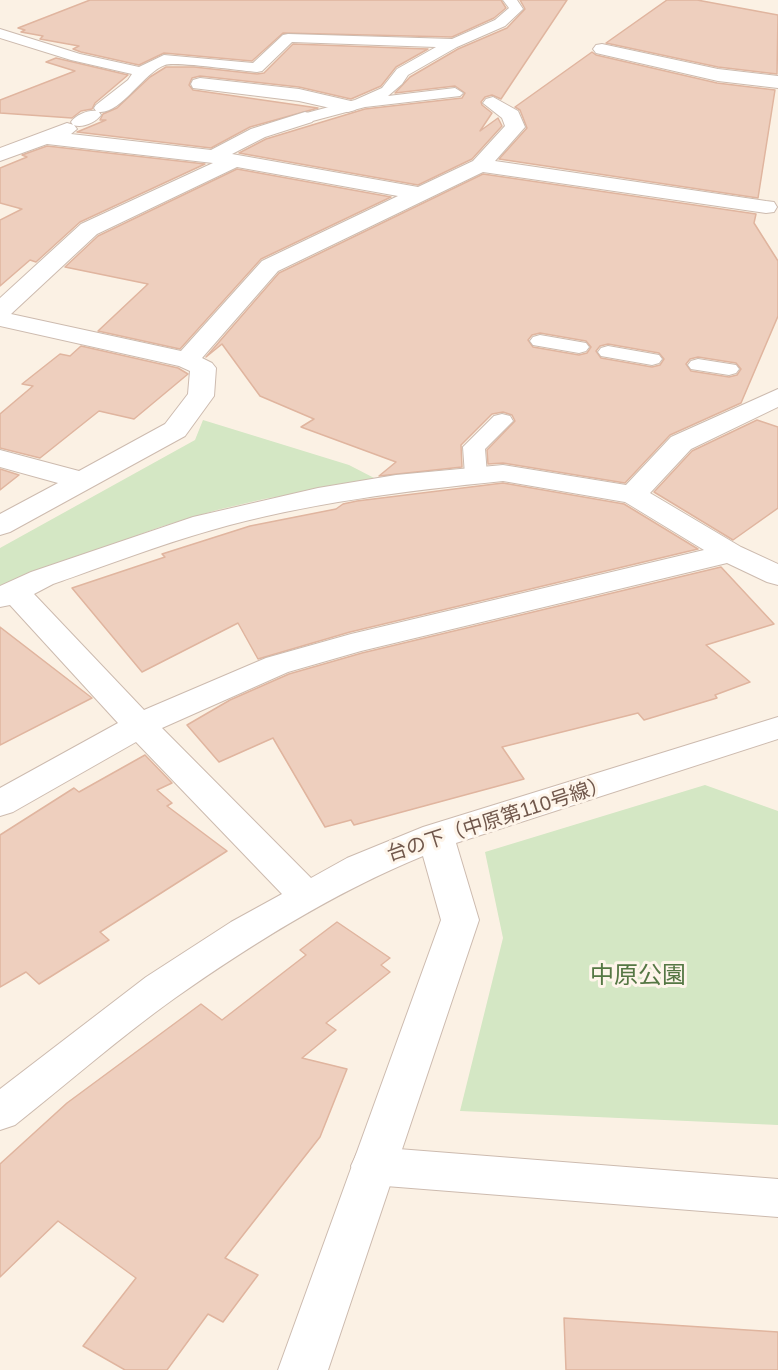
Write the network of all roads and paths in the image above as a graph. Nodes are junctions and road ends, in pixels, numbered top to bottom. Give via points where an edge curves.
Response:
1 (510, 0) edge
2 (0, 33) edge
3 (455, 43) junction
4 (602, 49) dead end
5 (141, 72) junction
6 (778, 82) edge
7 (200, 84) dead end
8 (455, 93) dead end
9 (493, 103) dead end
10 (355, 105) junction
11 (305, 118) joint
12 (78, 122) junction
13 (0, 155) edge
14 (225, 158) junction
15 (480, 165) junction
16 (778, 188) edge
17 (422, 194) junction
18 (772, 215) edge
19 (0, 311) edge
20 (0, 319) edge
21 (540, 341) dead end
22 (579, 347) dead end
23 (608, 352) dead end
24 (652, 359) dead end
25 (187, 360) junction
26 (698, 365) dead end
27 (729, 369) dead end
28 (778, 397) edge
29 (502, 421) dead end
30 (0, 458) edge
31 (476, 475) junction
32 (83, 482) junction
33 (633, 495) junction
34 (0, 526) edge
35 (730, 553) junction
36 (778, 576) edge
37 (7, 595) edge
38 (140, 725) junction
39 (778, 728) edge
40 (0, 804) edge
41 (436, 836) junction
42 (306, 896) junction
43 (0, 1113) edge
44 (373, 1166) junction
45 (778, 1198) edge
46 (303, 1370) edge

1 - 3 lane via 516,9 500,24
2 - 5 lane
3 - 5 lane via 288,38 257,68 175,58 164,59
3 - 10 lane via 402,72 387,91
4 - 6 street via 718,75
5 - 12 lane via 134,83
7 - 10 street
8 - 10 lane
9 - 15 street via 511,115 515,127
10 - 11 lane
11 - 14 street via 267,129 224,149
12 - 13 street
12 - 14 street
14 - 17 street
14 - 19 street via 222,169 88,229
15 - 17 street
15 - 18 street
16 - 18 street
17 - 25 street via 270,266
20 - 25 street
21 - 22 lane
23 - 24 lane
25 - 32 street via 203,368 201,396 175,430
26 - 27 lane
28 - 33 street via 681,443
29 - 31 lane via 474,447
30 - 32 street
31 - 33 street via 503,473
31 - 37 street via 384,484 203,523 42,578
32 - 34 street
33 - 35 street
35 - 36 street
35 - 38 street via 277,665
37 - 38 street
38 - 40 street
38 - 42 street
39 - 41 street, 台の下（中原第110号線）
41 - 42 street, 台の下（中原第110号線） via 360,867
41 - 44 street via 460,920
42 - 43 street, 台の下（中原第110号線） via 160,988
44 - 45 street
44 - 46 street

